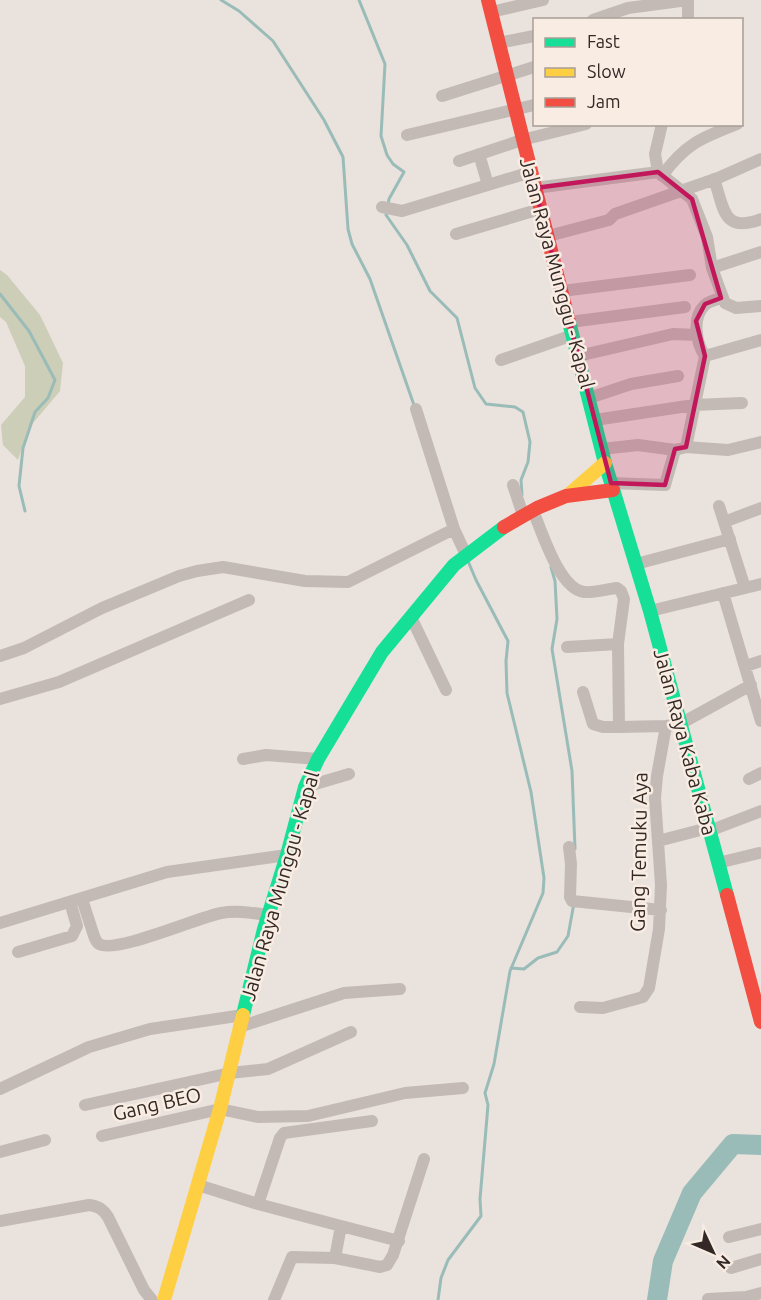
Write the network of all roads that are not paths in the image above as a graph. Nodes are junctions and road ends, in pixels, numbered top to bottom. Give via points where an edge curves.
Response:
1 (543, 0) edge
2 (688, 0) edge
3 (489, 6) edge
4 (599, 18) edge
5 (688, 18) edge
6 (533, 36) edge
7 (498, 43) junction
8 (533, 66) edge
9 (506, 75) junction
10 (442, 96) dead end
11 (533, 105) edge
12 (514, 110) junction
13 (578, 126) edge
14 (662, 126) edge
15 (734, 126) edge
16 (407, 135) dead end
17 (522, 140) junction
18 (479, 154) junction
19 (761, 159) edge
20 (459, 161) dead end
21 (531, 172) junction
22 (660, 174) junction
23 (714, 179) junction
24 (488, 185) junction
25 (535, 188) junction
26 (680, 192) junction
27 (382, 207) dead end
28 (540, 209) junction
29 (761, 219) edge
30 (456, 234) dead end
31 (548, 236) junction
32 (761, 252) edge
33 (712, 267) junction
34 (690, 275) dead end
35 (562, 291) junction
36 (721, 297) junction
37 (761, 306) edge
38 (685, 307) dead end
39 (571, 329) junction
40 (694, 335) junction
41 (761, 340) edge
42 (578, 356) junction
43 (705, 356) junction
44 (501, 360) dead end
45 (678, 376) dead end
46 (589, 398) junction
47 (742, 403) dead end
48 (694, 405) junction
49 (416, 409) dead end
50 (595, 420) junction
51 (761, 442) edge
52 (680, 448) junction
53 (602, 449) junction
54 (605, 463) junction
55 (513, 485) dead end
56 (612, 486) junction
57 (567, 496) junction
58 (719, 506) dead end
59 (761, 508) edge
60 (528, 513) junction
61 (724, 522) junction
62 (454, 529) junction
63 (730, 539) junction
64 (461, 555) junction
65 (636, 564) junction
66 (761, 584) edge
67 (745, 588) junction
68 (723, 593) junction
69 (645, 595) junction
70 (624, 599) junction
71 (249, 600) dead end
72 (650, 611) junction
73 (411, 617) junction
74 (618, 644) junction
75 (567, 647) dead end
76 (0, 656) edge
77 (761, 661) edge
78 (746, 666) junction
79 (751, 685) junction
80 (446, 690) dead end
81 (582, 692) dead end
82 (0, 699) edge
83 (760, 712) edge
84 (673, 725) junction
85 (619, 727) junction
86 (243, 759) dead end
87 (318, 759) junction
88 (761, 773) edge
89 (349, 774) dead end
90 (749, 779) dead end
91 (305, 787) junction
92 (761, 812) edge
93 (709, 830) junction
94 (658, 842) junction
95 (569, 847) dead end
96 (759, 853) dead end
97 (287, 855) junction
98 (718, 863) junction
99 (76, 901) junction
100 (661, 910) junction
101 (268, 915) junction
102 (0, 923) edge
103 (18, 952) dead end
104 (400, 989) dead end
105 (580, 1007) dead end
106 (241, 1021) junction
107 (761, 1022) edge
108 (351, 1032) dead end
109 (230, 1073) junction
110 (462, 1088) dead end
111 (0, 1089) edge
112 (85, 1105) dead end
113 (220, 1109) junction
114 (372, 1121) dead end
115 (102, 1137) dead end
116 (45, 1140) dead end
117 (0, 1152) edge
118 (424, 1159) dead end
119 (198, 1185) junction
120 (258, 1204) junction
121 (0, 1221) edge
122 (341, 1226) junction
123 (761, 1229) edge
124 (729, 1237) dead end
125 (399, 1241) junction
126 (335, 1257) junction
127 (761, 1259) edge
128 (731, 1268) dead end
129 (761, 1293) edge
130 (708, 1299) edge
131 (152, 1300) edge
132 (164, 1300) edge
133 (274, 1300) edge

1 - 3 street
2 - 4 street via 628,8
2 - 5 street
3 - 7 street, Jalan Raya Munggu - Kapal
6 - 7 street
7 - 9 street, Jalan Raya Munggu - Kapal
8 - 9 street
9 - 10 street
9 - 12 street, Jalan Raya Munggu - Kapal
11 - 12 street
12 - 16 street
12 - 17 street, Jalan Raya Munggu - Kapal
13 - 17 street
14 - 22 street via 655,154
15 - 22 street via 695,142
17 - 18 street
17 - 21 street, Jalan Raya Munggu - Kapal
18 - 20 street
18 - 24 street
19 - 23 street
21 - 24 street
21 - 25 street, Jalan Raya Munggu - Kapal
22 - 25 street
22 - 26 street
23 - 26 street
23 - 29 street via 725,216 745,225
24 - 27 street via 402,211
25 - 28 street, Jalan Raya Munggu - Kapal
26 - 31 street via 615,214 609,220
26 - 33 street via 692,199 707,237
28 - 30 street
28 - 31 street, Jalan Raya Munggu - Kapal
31 - 35 street, Jalan Raya Munggu - Kapal
32 - 33 street
33 - 36 street
34 - 35 street
35 - 39 street, Jalan Raya Munggu - Kapal
36 - 37 street via 736,308
36 - 40 street via 700,310
38 - 39 street
39 - 42 street, Jalan Raya Munggu - Kapal
39 - 44 street
40 - 42 street via 673,334
40 - 43 street
41 - 43 street
42 - 46 street, Jalan Raya Munggu - Kapal
43 - 48 street
45 - 46 street via 631,384
46 - 50 street, Jalan Raya Munggu - Kapal
47 - 48 street
48 - 50 street
48 - 52 street
49 - 62 street
50 - 53 street, Jalan Raya Munggu - Kapal
51 - 52 street via 728,450
52 - 53 street via 638,445
52 - 56 street via 665,485
53 - 54 street, Jalan Raya Munggu - Kapal
54 - 56 street, Jalan Raya Kaba Kaba
54 - 57 street, Jalan Raya Munggu - Kapal
55 - 60 street
56 - 57 street, Jalan Raya Munggu - Kapal
56 - 65 street, Jalan Raya Kaba Kaba
57 - 60 street, Jalan Raya Munggu - Kapal
58 - 61 street
59 - 61 street
60 - 64 street, Jalan Raya Munggu - Kapal
60 - 70 street via 566,580 582,592 617,588
61 - 63 street
62 - 64 street
62 - 76 street via 348,582 305,580 223,567 188,573
63 - 65 street
63 - 67 street
64 - 73 street, Jalan Raya Munggu - Kapal
65 - 69 street, Jalan Raya Kaba Kaba
66 - 67 street
67 - 68 street
68 - 72 street
68 - 78 street
69 - 70 street
69 - 72 street, Jalan Raya Kaba Kaba
70 - 74 street
71 - 82 street via 60,682
72 - 84 street, Jalan Raya Kaba Kaba
73 - 80 street
73 - 87 street, Jalan Raya Munggu - Kapal via 382,652
74 - 75 street
74 - 85 street
77 - 78 street
78 - 79 street
79 - 83 street
79 - 84 street
81 - 85 street via 593,724
84 - 85 street
84 - 93 street, Jalan Raya Kaba Kaba
84 - 94 street, Gang Temuku Aya via 657,776
86 - 87 street via 266,755
87 - 91 street, Jalan Raya Munggu - Kapal
88 - 90 street
89 - 91 street
91 - 97 street, Jalan Raya Munggu - Kapal
92 - 93 street
93 - 94 street
93 - 98 street, Jalan Raya Kaba Kaba
94 - 100 street, Gang Temuku Aya
95 - 100 street via 570,897 576,902
96 - 98 street
97 - 99 street via 167,872
97 - 101 street, Jalan Raya Munggu - Kapal
98 - 107 street, Jalan Raya Kaba Kaba
99 - 101 street via 102,945 140,940 221,913
99 - 102 street
99 - 103 street via 77,926 72,936
100 - 105 street, Gang Temuku Aya via 646,995 603,1008
101 - 106 street, Jalan Raya Munggu - Kapal
104 - 106 street via 344,993
106 - 109 street, Jalan Raya Munggu - Kapal
106 - 111 street via 150,1029 89,1047
108 - 109 street via 268,1069
109 - 112 street
109 - 113 street, Jalan Raya Munggu - Kapal
110 - 113 street via 405,1093 308,1116 258,1117
113 - 115 street, Gang BEO
113 - 119 street, Jalan Raya Munggu - Kapal
114 - 120 street via 284,1133
116 - 117 street
118 - 125 street
119 - 120 street
119 - 132 street, Jalan Raya Munggu - Kapal
120 - 122 street
121 - 131 street via 97,1206 108,1217
122 - 125 street
122 - 126 street
123 - 124 street
125 - 126 street via 384,1267
126 - 133 street via 292,1257
127 - 128 street
129 - 130 street

